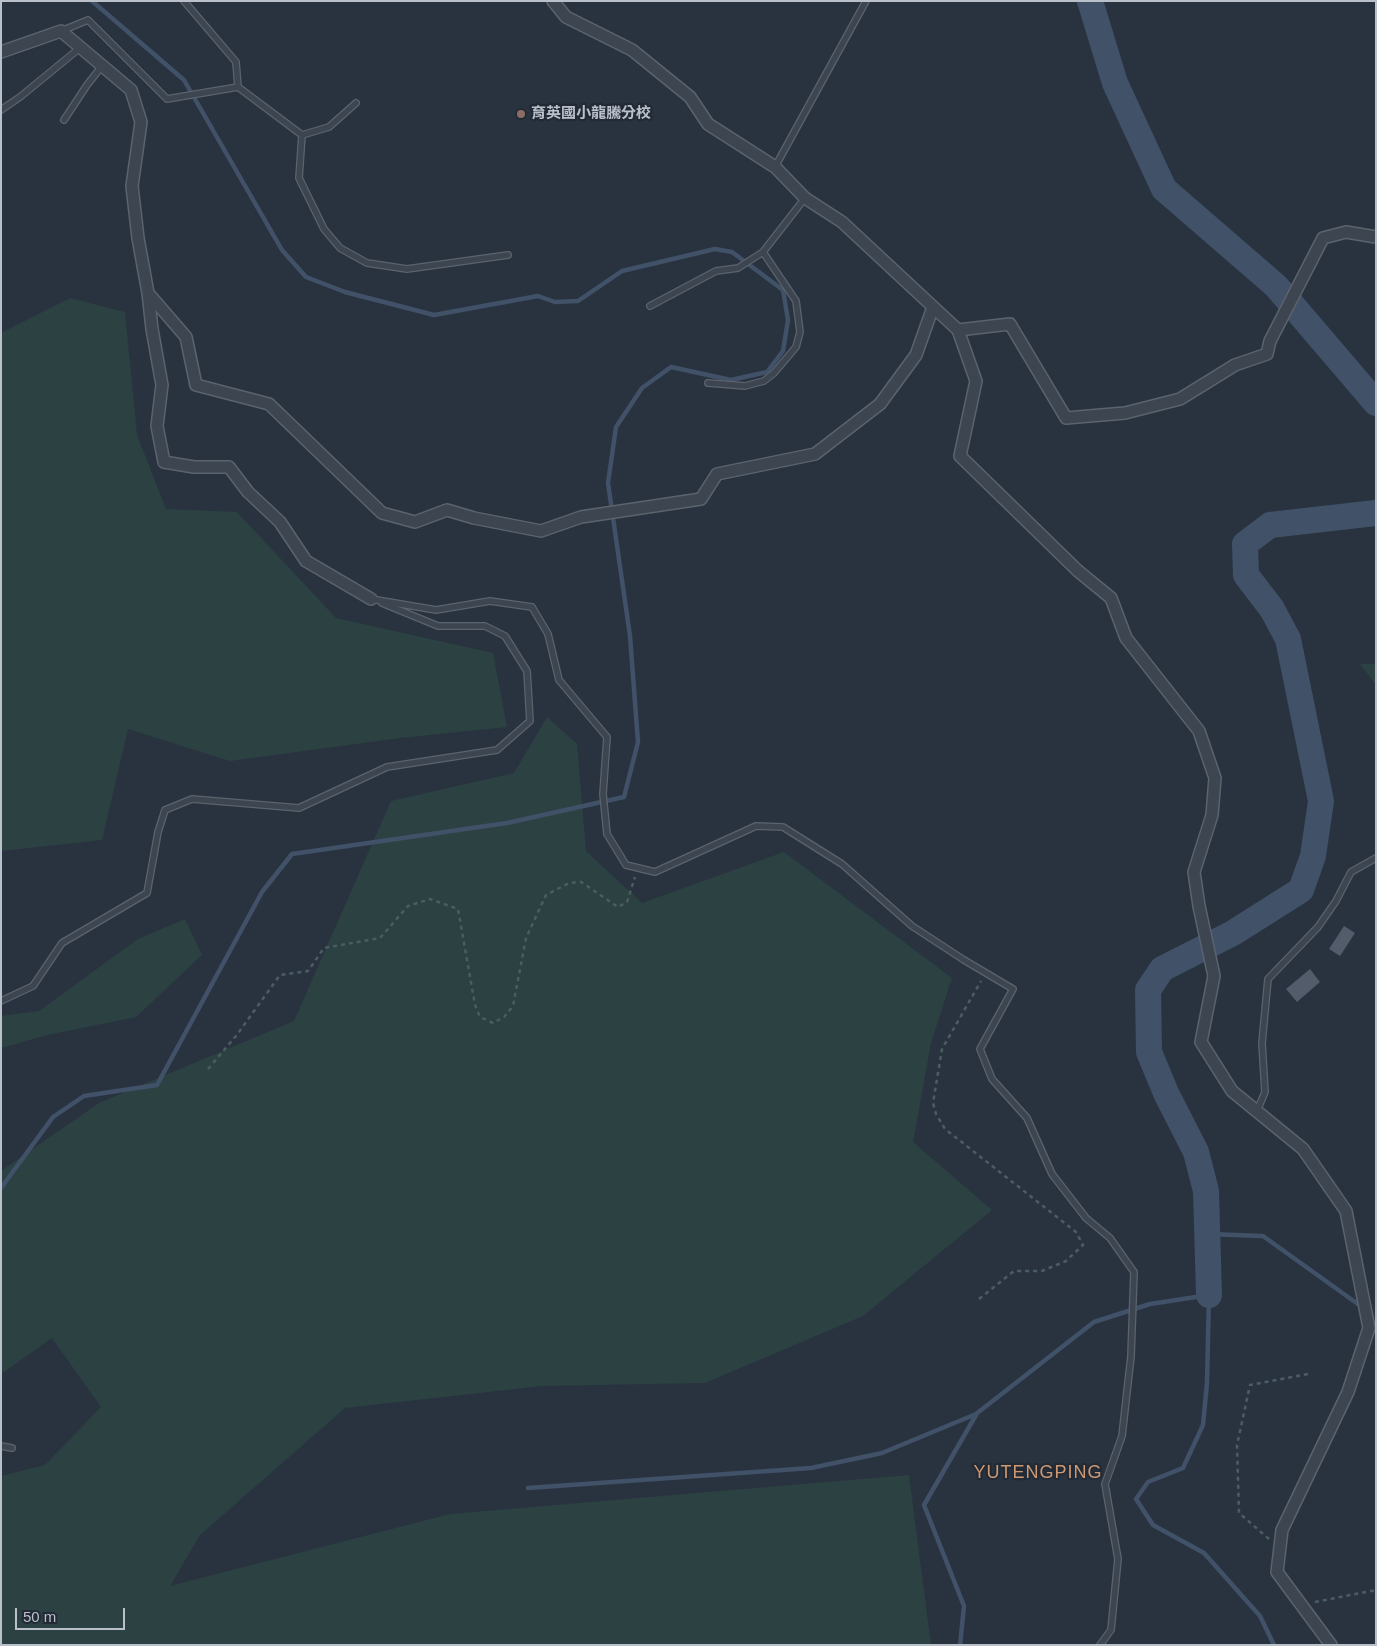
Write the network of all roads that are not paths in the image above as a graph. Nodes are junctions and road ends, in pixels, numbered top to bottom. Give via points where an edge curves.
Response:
1 (184, 1) edge
2 (553, 1) edge
3 (866, 1) edge
4 (62, 31) junction
5 (81, 47) junction
6 (1, 52) edge
7 (102, 66) junction
8 (238, 86) junction
9 (356, 103) dead end
10 (1, 110) edge
11 (64, 120) dead end
12 (302, 135) junction
13 (776, 167) junction
14 (805, 198) junction
15 (1376, 237) edge
16 (763, 252) junction
17 (508, 255) dead end
18 (148, 293) junction
19 (650, 306) dead end
20 (932, 307) junction
21 (958, 330) junction
22 (708, 383) dead end
23 (371, 599) junction
24 (1376, 858) edge
25 (1, 1001) edge
26 (1257, 1111) junction
27 (1, 1446) edge
28 (12, 1448) dead end
29 (1100, 1645) edge
30 (1332, 1645) edge

1 - 8 lane via 236,62
2 - 13 street via 566,17 632,50 690,97 708,124
3 - 13 lane
4 - 5 street
4 - 6 street
4 - 8 lane via 88,20 167,99
5 - 7 street
5 - 10 lane
7 - 11 lane via 86,84
7 - 18 street via 131,90 141,122 132,186
8 - 12 lane
9 - 12 lane via 329,127
12 - 17 lane via 299,178 324,230 340,248 367,263 407,269
13 - 14 street
14 - 16 lane
14 - 20 street via 842,222
15 - 21 street via 1346,232 1322,238 1270,341 1267,354 1235,365 1180,399 1125,413 1066,418 1010,324
16 - 19 lane via 738,268 716,272
16 - 22 lane via 796,300 800,332 796,347 764,381 745,386
18 - 20 street via 186,337 196,384 269,404 382,512 415,522 447,510 541,531 581,517 701,499 718,474 815,454 880,404 916,354
18 - 23 street via 162,385 157,426 164,462 194,467 229,466 248,492 280,522 306,560
20 - 21 street
21 - 26 street via 976,381 960,456 1078,571 1111,598 1126,638 1199,731 1215,778 1212,815 1194,872 1214,976 1201,1042 1232,1091
23 - 25 lane via 438,626 485,626 505,636 527,671 530,721 497,750 387,767 299,808 192,799 165,810 146,893 62,943 33,986
23 - 29 lane via 436,610 490,602 532,607 548,634 559,680 607,738 603,794 607,834 626,865 655,872 756,826 783,827 842,864 912,926 1013,989 980,1049 992,1078 1027,1118 1052,1174 1086,1218 1110,1238 1134,1272 1131,1356 1122,1436 1105,1484 1118,1559 1111,1630
24 - 26 lane via 1351,872 1336,902 1318,927 1268,979 1262,1043 1265,1092
26 - 30 street via 1304,1149 1346,1211 1369,1328 1348,1392 1282,1530 1277,1572
27 - 28 lane

